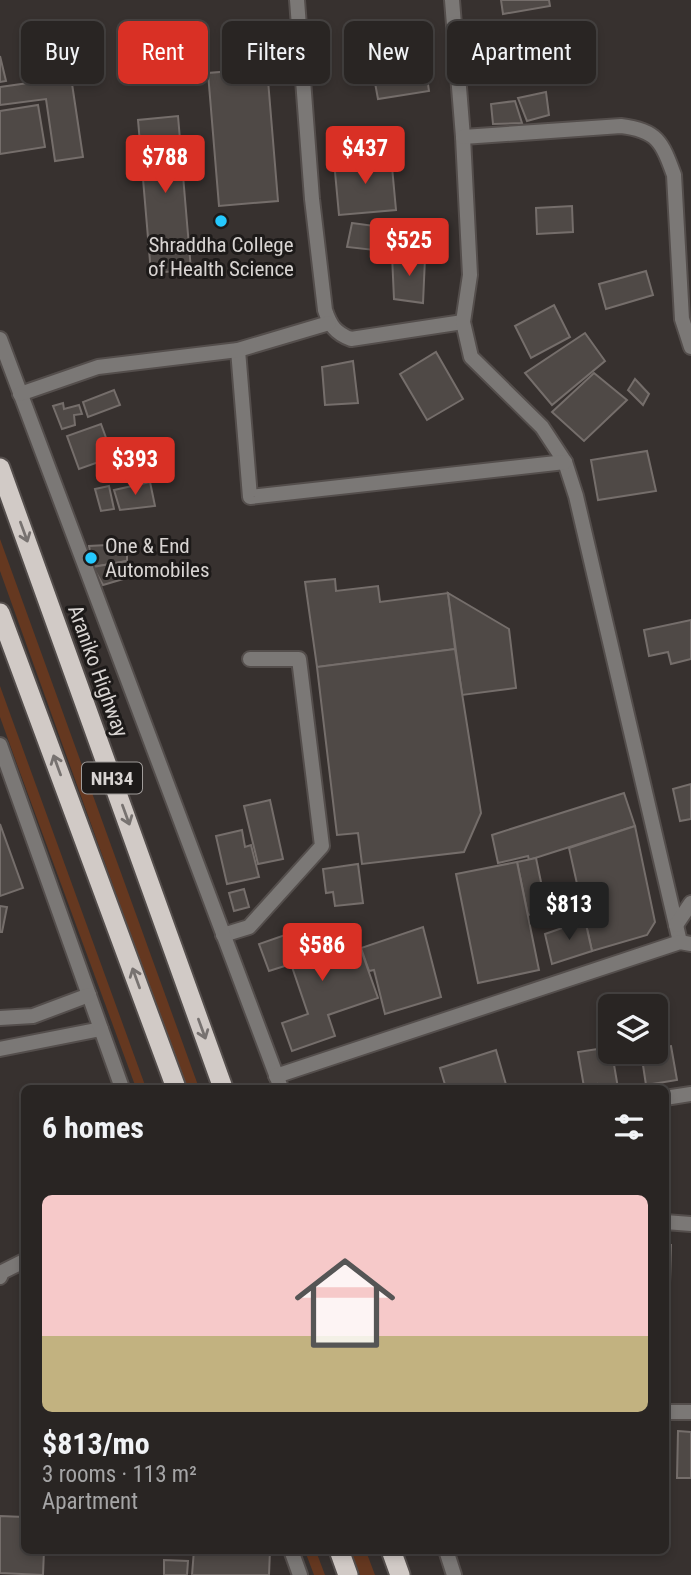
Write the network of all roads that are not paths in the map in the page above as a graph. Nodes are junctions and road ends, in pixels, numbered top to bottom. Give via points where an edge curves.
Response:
1 (297, 0) edge
2 (452, 0) edge
3 (463, 137) junction
4 (463, 322) junction
5 (329, 323) junction
6 (0, 339) edge
7 (691, 347) edge
8 (238, 350) junction
9 (20, 394) junction
10 (565, 462) junction
11 (0, 468) edge
12 (0, 613) edge
13 (250, 659) dead end
14 (0, 745) edge
15 (691, 903) edge
16 (676, 925) junction
17 (223, 935) junction
18 (685, 943) edge
19 (89, 995) junction
20 (0, 1018) edge
21 (100, 1029) junction
22 (0, 1049) edge
23 (278, 1082) edge
24 (121, 1085) edge
25 (175, 1085) edge
26 (222, 1085) edge
27 (691, 1094) edge
28 (669, 1097) edge
29 (669, 1222) edge
30 (691, 1224) edge
31 (21, 1262) edge
32 (0, 1277) edge
33 (669, 1412) edge
34 (691, 1412) edge
35 (293, 1554) edge
36 (340, 1554) edge
37 (392, 1554) edge
38 (447, 1554) edge
39 (300, 1575) edge
40 (348, 1575) edge
41 (400, 1575) edge
42 (454, 1575) edge

1 - 5 street via 312,199
2 - 3 street
3 - 4 street via 470,275
3 - 7 street via 621,127 655,136 674,175 682,319
4 - 5 street via 351,339
4 - 10 street via 471,357 542,427
5 - 8 street
6 - 9 street
8 - 9 street via 97,367
8 - 10 street via 250,497
9 - 17 street
10 - 16 street
11 -> 26 highway, Araniko Highway / NH34
25 -> 12 highway, NH34
13 - 17 street via 299,659 322,846 249,927
14 - 19 street
15 - 16 street
16 - 18 street
17 - 23 street
18 - 23 street
19 - 20 street via 33,1016
19 - 21 street
21 - 22 street
21 - 24 street
27 - 28 street
29 - 30 street
31 - 32 street
33 - 34 street
35 - 39 street
36 - 40 highway
37 - 41 highway
38 - 42 street

